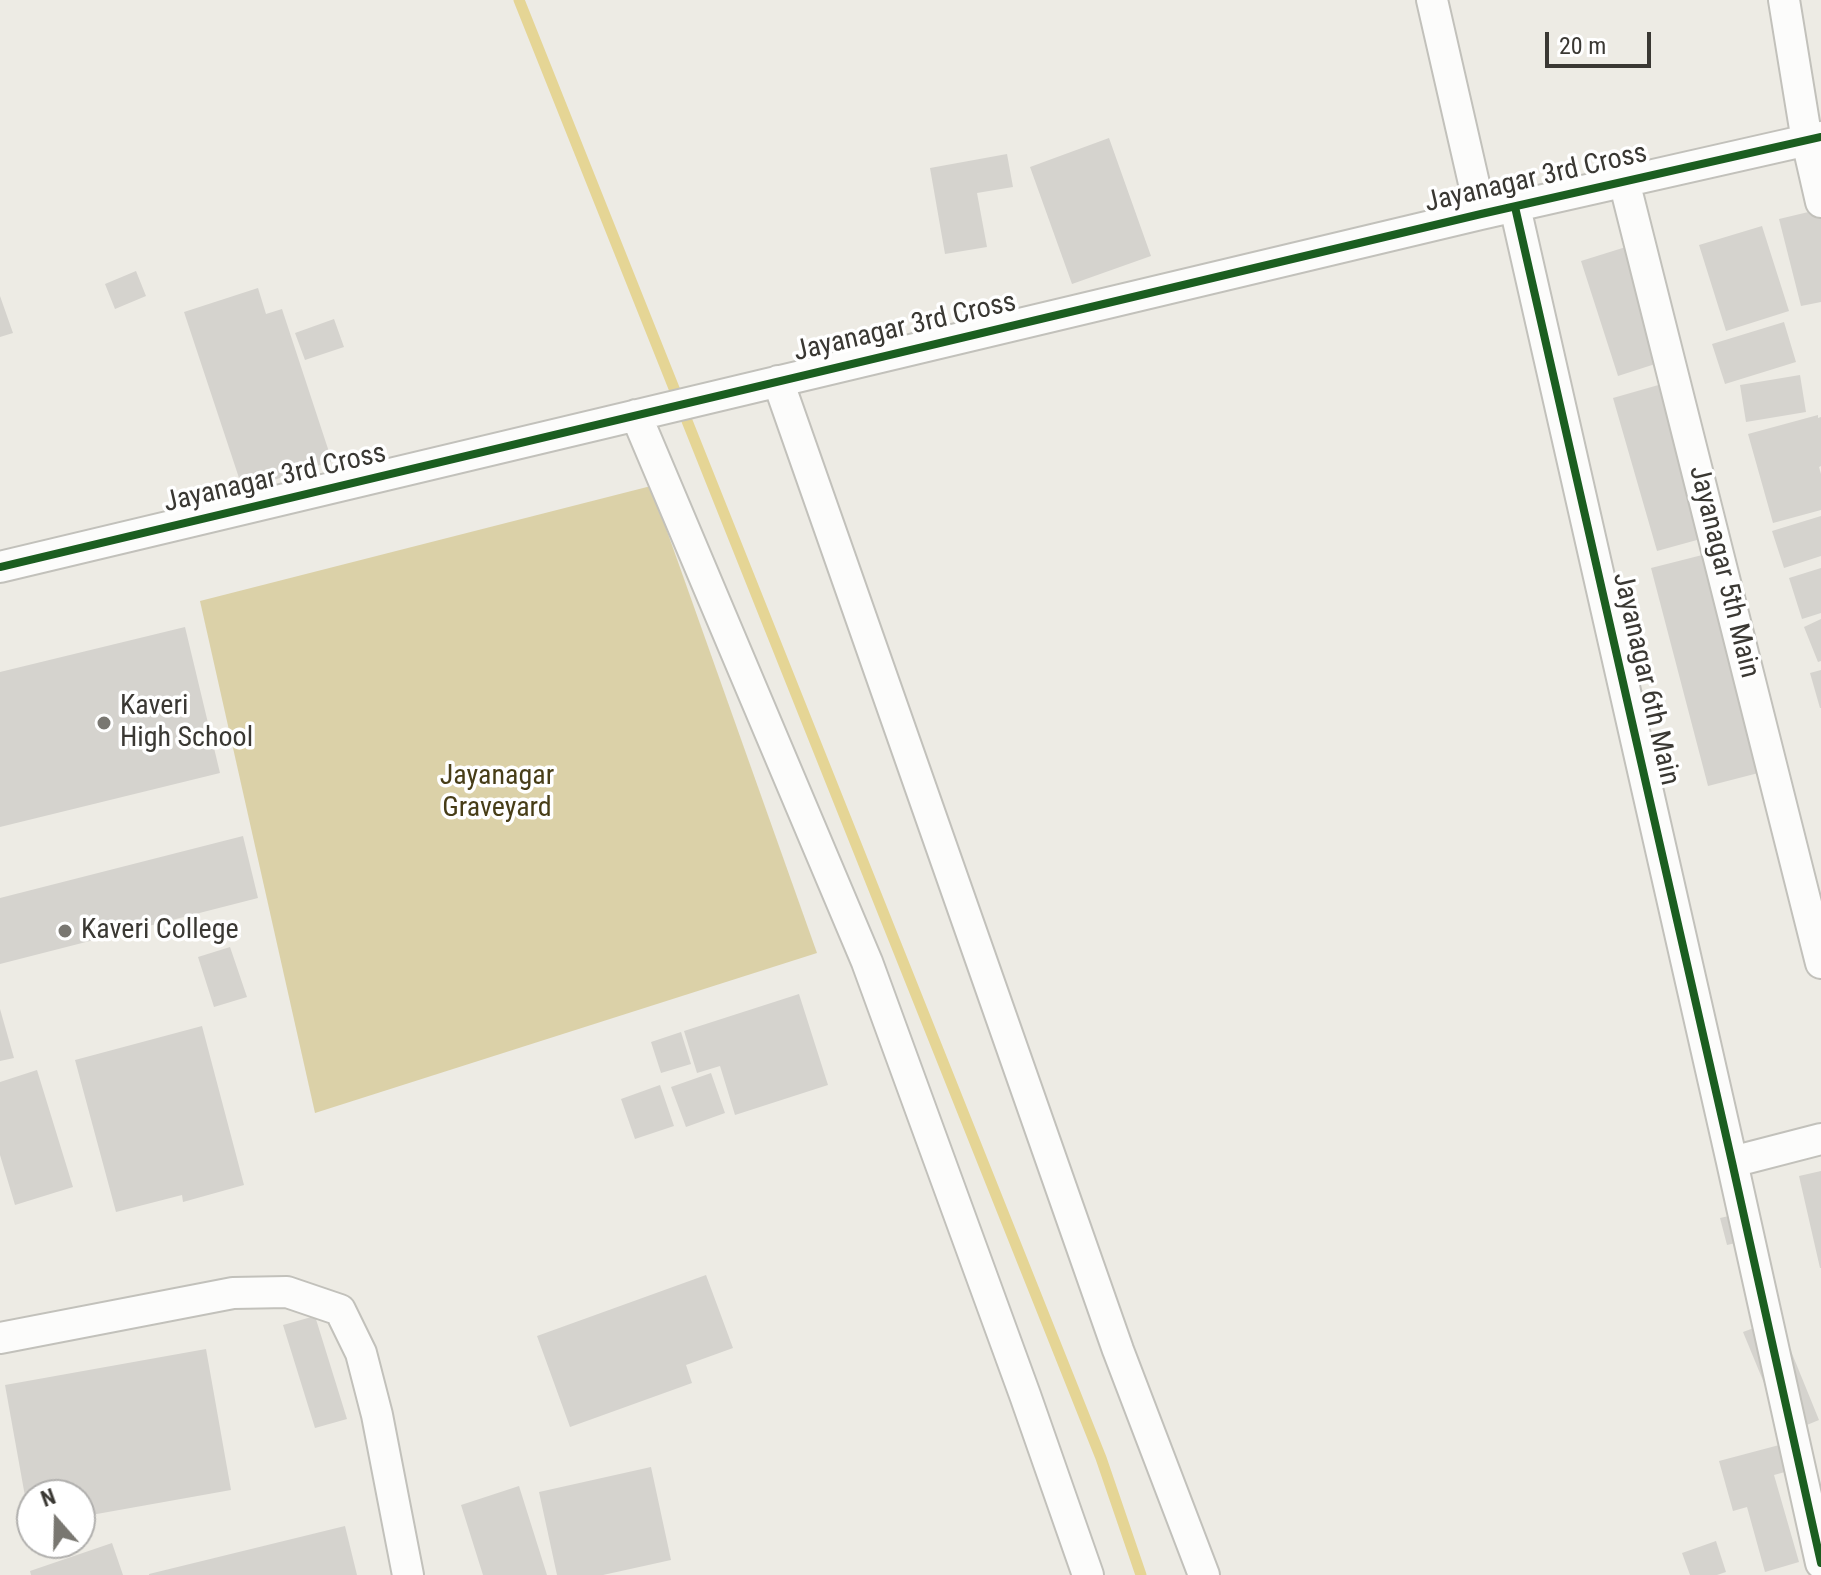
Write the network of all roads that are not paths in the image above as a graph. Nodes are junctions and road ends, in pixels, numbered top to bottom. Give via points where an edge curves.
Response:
1 (1432, 0) edge
2 (1784, 0) edge
3 (1814, 139) edge
4 (1624, 181) junction
5 (1821, 202) edge
6 (1515, 207) junction
7 (1481, 214) junction
8 (778, 381) junction
9 (636, 415) junction
10 (0, 567) edge
11 (1821, 963) edge
12 (1821, 1139) edge
13 (1732, 1162) junction
14 (0, 1338) edge
15 (1821, 1563) edge
16 (408, 1575) edge
17 (1088, 1575) edge
18 (1204, 1575) edge

1 - 7 street
2 - 3 street
3 - 4 street, Jayanagar 3rd Cross
3 - 5 street
4 - 6 street, Jayanagar 3rd Cross
4 - 11 street, Jayanagar 5th Main
6 - 7 street, Jayanagar 3rd Cross
6 - 13 street, Jayanagar 6th Main
7 - 8 street, Jayanagar 3rd Cross
8 - 9 street, Jayanagar 3rd Cross
8 - 18 street via 1118,1350
9 - 10 street, Jayanagar 3rd Cross
9 - 17 street via 867,962
12 - 13 street
13 - 15 street, Jayanagar 6th Main
14 - 16 street via 233,1293 287,1292 340,1310 361,1353 377,1415

